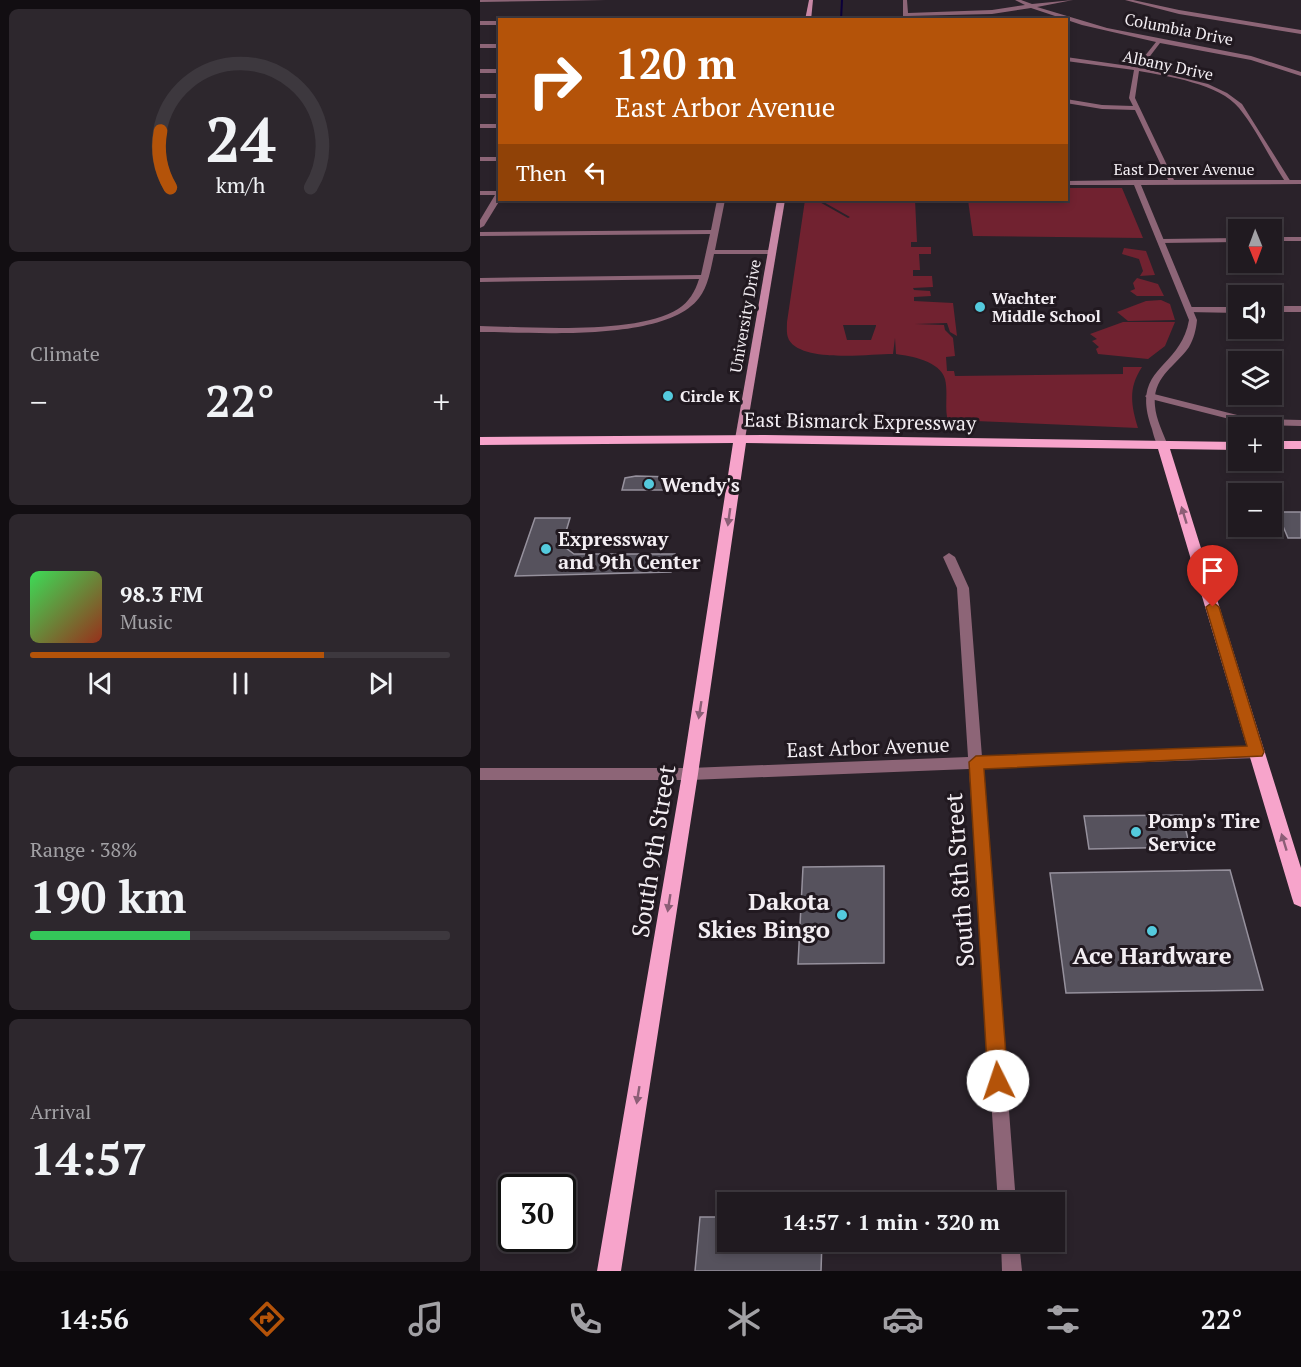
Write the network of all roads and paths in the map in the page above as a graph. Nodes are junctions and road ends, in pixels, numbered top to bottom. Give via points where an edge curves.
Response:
1 (604, 0) edge
2 (811, 0) edge
3 (905, 0) edge
4 (1017, 0) edge
5 (1071, 0) edge
6 (1127, 0) edge
7 (1286, 0) edge
8 (480, 1) edge
9 (1301, 2) edge
10 (1034, 7) junction
11 (906, 17) edge
12 (808, 18) edge
13 (1067, 18) edge
14 (1068, 18) edge
15 (480, 23) edge
16 (498, 23) edge
17 (1301, 32) edge
18 (1159, 41) junction
19 (480, 46) edge
20 (498, 46) edge
21 (1068, 59) edge
22 (1297, 64) dead end
23 (1287, 68) junction
24 (480, 71) edge
25 (498, 71) edge
26 (1136, 71) junction
27 (1301, 74) edge
28 (480, 96) edge
29 (498, 96) edge
30 (1068, 101) edge
31 (1136, 108) junction
32 (480, 126) edge
33 (498, 126) edge
34 (480, 159) edge
35 (498, 159) edge
36 (1136, 182) junction
37 (1172, 182) junction
38 (1288, 182) junction
39 (1301, 182) edge
40 (1068, 183) edge
41 (480, 193) edge
42 (498, 193) edge
43 (498, 196) edge
44 (781, 201) edge
45 (717, 203) edge
46 (480, 226) edge
47 (714, 232) junction
48 (480, 234) edge
49 (1282, 239) edge
50 (1301, 239) edge
51 (1228, 240) edge
52 (1161, 241) junction
53 (709, 252) junction
54 (772, 252) junction
55 (702, 277) junction
56 (480, 280) edge
57 (1282, 309) edge
58 (1301, 309) edge
59 (1190, 310) junction
60 (1228, 310) edge
61 (480, 329) edge
62 (1150, 396) junction
63 (1301, 423) edge
64 (740, 439) junction
65 (480, 441) edge
66 (1282, 445) edge
67 (1301, 445) edge
68 (1163, 446) junction
69 (1228, 446) edge
70 (949, 557) dead end
71 (1257, 752) junction
72 (976, 762) junction
73 (480, 774) edge
74 (690, 774) junction
75 (1301, 898) edge
76 (1006, 1192) edge
77 (1011, 1252) edge
78 (609, 1271) edge
79 (1012, 1271) edge

1 - 8 street
2 - 12 main road
3 - 11 street
4 - 10 street, Columbia Drive
5 - 10 street
6 - 17 street
7 - 9 street
10 - 11 street
10 - 13 street, Columbia Drive
14 - 18 street, Columbia Drive
15 - 16 street
18 - 23 street, Columbia Drive
18 - 26 street
19 - 20 street
21 - 26 street, Albany Drive
22 - 23 street
23 - 27 street, Columbia Drive
24 - 25 street
26 - 31 street via 1131,88
26 - 38 street, Albany Drive via 1202,84 1235,100
28 - 29 street
30 - 31 street
31 - 37 street
32 - 33 street
34 - 35 street
36 - 37 street, East Denver Avenue
36 - 40 street, East Denver Avenue
36 - 52 street
37 - 38 street, East Denver Avenue
38 - 39 street, East Denver Avenue
41 - 42 street
43 - 46 street
44 - 54 main road, University Drive
45 - 47 street
47 - 48 street
47 - 53 street
49 - 50 street
51 - 52 street
52 - 59 street
53 - 54 street
53 - 55 street
54 - 64 main road, University Drive
55 - 56 street
55 - 61 street via 694,300 668,317 615,327
57 - 58 street
59 - 60 street
59 - 62 street via 1193,328 1188,345 1157,375
62 - 63 street via 1253,422
62 - 68 street via 1152,416
64 - 65 main road, East Bismarck Expressway
64 - 68 main road, East Bismarck Expressway
64 -> 74 main road, South 9th Street
66 - 67 main road
68 - 69 main road, East Bismarck Expressway
71 -> 68 main road
70 - 72 street, South 8th Street via 963,588
71 - 72 street, East Arbor Avenue
75 -> 71 main road
72 - 74 street, East Arbor Avenue
72 - 76 street, South 8th Street
73 - 74 street, East Arbor Avenue
74 -> 78 main road, South 9th Street
77 - 79 street

